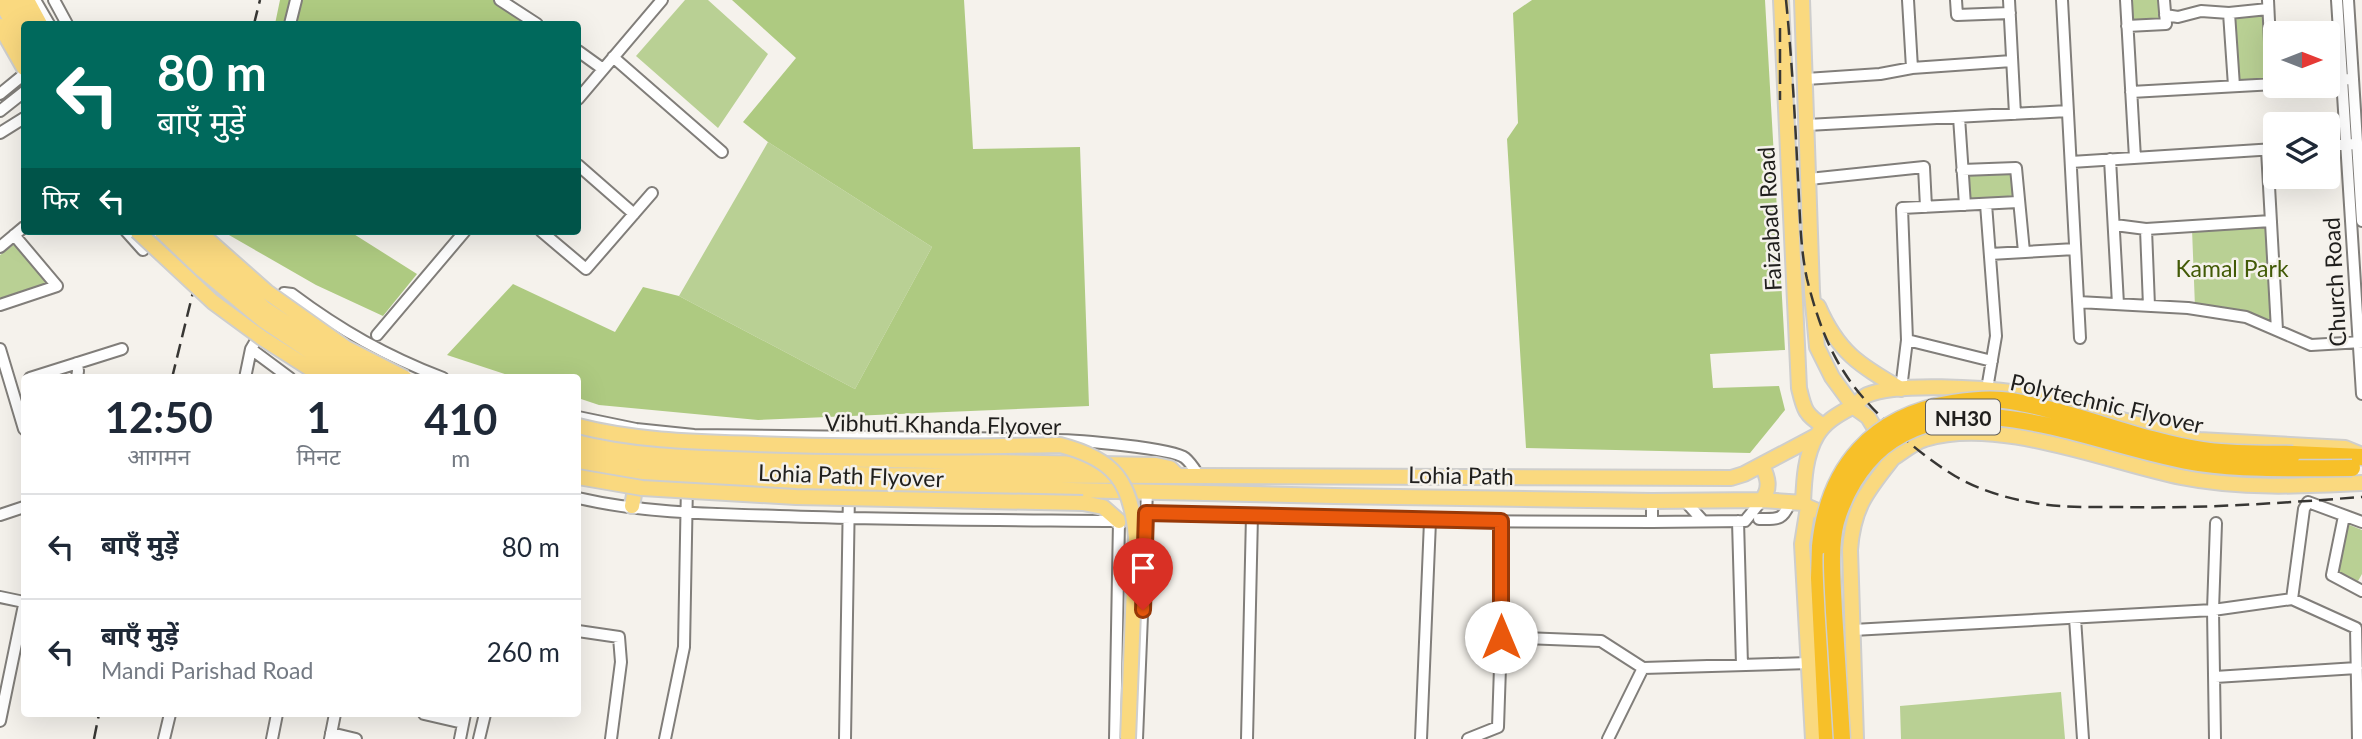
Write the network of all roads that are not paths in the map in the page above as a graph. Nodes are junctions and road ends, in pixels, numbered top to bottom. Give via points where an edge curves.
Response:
1 (13, 0) edge
2 (27, 0) edge
3 (35, 0) edge
4 (54, 0) edge
5 (296, 0) edge
6 (500, 0) edge
7 (1781, 0) edge
8 (1802, 0) edge
9 (1908, 0) edge
10 (1956, 0) edge
11 (2009, 0) edge
12 (2062, 0) edge
13 (2126, 0) edge
14 (2165, 0) edge
15 (2337, 0) edge
16 (2348, 0) edge
17 (0, 1) edge
18 (655, 2) edge
19 (2268, 4) edge
20 (2010, 13) junction
21 (2229, 13) junction
22 (2165, 15) junction
23 (25, 21) edge
24 (38, 21) edge
25 (48, 21) edge
26 (66, 21) edge
27 (291, 21) edge
28 (532, 21) edge
29 (0, 26) edge
30 (2127, 26) junction
31 (0, 37) edge
32 (21, 38) edge
33 (581, 53) edge
34 (613, 57) junction
35 (2012, 61) junction
36 (1912, 68) junction
37 (21, 69) edge
38 (603, 69) junction
39 (21, 70) edge
40 (21, 77) edge
41 (1806, 79) junction
42 (2340, 79) edge
43 (2348, 79) junction
44 (2263, 85) edge
45 (2234, 86) junction
46 (2131, 92) junction
47 (0, 94) edge
48 (581, 95) edge
49 (2353, 95) edge
50 (21, 96) edge
51 (0, 111) edge
52 (2068, 111) junction
53 (2015, 114) junction
54 (1959, 117) junction
55 (21, 120) edge
56 (1807, 125) junction
57 (0, 133) edge
58 (2352, 144) junction
59 (2340, 145) edge
60 (2263, 150) edge
61 (722, 152) dead end
62 (2135, 158) junction
63 (2110, 159) junction
64 (2070, 162) junction
65 (581, 168) edge
66 (2356, 168) edge
67 (1962, 170) junction
68 (1809, 179) junction
69 (2271, 189) edge
70 (652, 193) dead end
71 (2018, 202) junction
72 (1986, 204) junction
73 (1965, 205) junction
74 (1926, 207) junction
75 (634, 214) junction
76 (2271, 221) junction
77 (2362, 221) edge
78 (2115, 225) junction
79 (2146, 229) junction
80 (21, 230) edge
81 (15, 235) junction
82 (130, 235) edge
83 (141, 235) edge
84 (166, 235) edge
85 (183, 235) edge
86 (203, 235) edge
87 (462, 235) edge
88 (546, 235) edge
89 (0, 247) edge
90 (2075, 249) junction
91 (143, 250) dead end
92 (2024, 252) junction
93 (1990, 254) junction
94 (1812, 292) junction
95 (2359, 296) edge
96 (2078, 302) junction
97 (2118, 304) junction
98 (0, 305) edge
99 (2149, 306) junction
100 (2277, 330) junction
101 (377, 335) dead end
102 (2080, 338) dead end
103 (1907, 340) junction
104 (2360, 342) edge
105 (0, 349) edge
106 (122, 349) dead end
107 (251, 349) junction
108 (1992, 360) junction
109 (77, 363) junction
110 (43, 374) edge
111 (77, 374) edge
112 (245, 374) edge
113 (285, 374) edge
114 (319, 374) edge
115 (343, 374) edge
116 (368, 374) edge
117 (397, 374) edge
118 (433, 374) edge
119 (21, 381) edge
120 (11, 384) junction
121 (1929, 388) junction
122 (1901, 389) junction
123 (1987, 389) junction
124 (2362, 394) edge
125 (1854, 407) junction
126 (581, 418) edge
127 (21, 419) edge
128 (581, 427) edge
129 (1820, 431) junction
130 (1933, 437) junction
131 (581, 440) edge
132 (581, 453) edge
133 (1893, 458) junction
134 (2359, 462) edge
135 (699, 463) junction
136 (581, 465) edge
137 (1762, 465) junction
138 (637, 476) junction
139 (1199, 476) junction
140 (1217, 476) joint
141 (581, 478) edge
142 (687, 481) junction
143 (2362, 483) edge
144 (849, 485) junction
145 (1119, 491) joint
146 (1147, 491) junction
147 (581, 498) edge
148 (1762, 500) junction
149 (1652, 501) junction
150 (1685, 501) junction
151 (1800, 504) junction
152 (632, 506) junction
153 (21, 508) edge
154 (687, 513) junction
155 (1146, 513) junction
156 (1252, 514) junction
157 (0, 515) edge
158 (2344, 516) junction
159 (850, 518) junction
160 (1759, 519) dead end
161 (1119, 521) junction
162 (1430, 521) junction
163 (1501, 521) junction
164 (1738, 521) junction
165 (1651, 522) junction
166 (1684, 522) junction
167 (1703, 522) junction
168 (2362, 522) edge
169 (1852, 523) junction
170 (2216, 523) dead end
171 (1802, 542) junction
172 (1850, 550) junction
173 (1119, 566) junction
174 (1145, 567) junction
175 (2362, 591) edge
176 (0, 597) edge
177 (2292, 599) junction
178 (21, 603) edge
179 (2213, 610) junction
180 (2075, 618) junction
181 (21, 619) edge
182 (1853, 631) junction
183 (581, 632) edge
184 (1501, 637) junction
185 (1809, 663) junction
186 (1742, 665) junction
187 (1643, 667) junction
188 (2357, 667) junction
189 (2215, 677) junction
190 (169, 717) edge
191 (276, 717) edge
192 (334, 717) edge
193 (484, 717) edge
194 (464, 719) edge
195 (0, 721) edge
196 (331, 736) edge
197 (164, 739) edge
198 (272, 739) edge
199 (356, 739) edge
200 (460, 739) edge
201 (479, 739) edge
202 (611, 739) edge
203 (665, 739) edge
204 (845, 739) edge
205 (1115, 739) edge
206 (1128, 739) edge
207 (1137, 739) edge
208 (1247, 739) edge
209 (1421, 739) edge
210 (1468, 739) edge
211 (1608, 739) edge
212 (1813, 739) edge
213 (1827, 739) edge
214 (1842, 739) edge
215 (1856, 739) edge
216 (2083, 739) edge
217 (2215, 739) edge
218 (2358, 739) edge

1 - 23 main road
2 - 24 main road
3 - 25 street
4 - 26 street
5 - 27 street
6 - 28 street
7 - 129 main road, Faizabad Road via 1799,388 1805,411
8 - 41 main road, Faizabad Road
9 - 36 street
10 - 20 street via 1957,15
11 - 20 street
12 - 52 street
13 - 30 street
14 - 22 street
15 - 43 street, Church Road
16 - 43 street, Church Road
17 - 32 main road
18 - 34 street
19 - 21 street
20 - 35 street
21 - 22 street
21 - 45 street
22 - 30 street via 2166,24
29 - 37 main road
30 - 46 street
31 - 39 street
33 - 38 street
34 - 38 street
34 - 61 street
35 - 36 street
35 - 53 street
36 - 41 street
38 - 48 street
40 - 47 street
41 - 56 main road, Faizabad Road
42 - 43 street
43 - 49 street, Church Road
44 - 45 street
45 - 46 street
46 - 62 street
49 - 58 street, Church Road
50 - 51 street
52 - 53 street
52 - 64 street
53 - 54 street
54 - 56 street
54 - 67 street
55 - 57 street
56 - 68 main road, Faizabad Road
58 - 59 street
58 - 66 street, Church Road
60 - 62 street
62 - 63 street
63 - 64 street
63 - 78 street
64 - 90 street
65 - 75 street
66 - 77 street, Church Road
66 - 95 street, Church Road
67 - 71 street via 2017,168
67 - 73 street
68 - 74 street via 1924,167
68 - 94 main road, Faizabad Road
69 - 76 street
70 - 75 street
71 - 72 street
71 - 92 street
72 - 73 street
72 - 93 street
73 - 74 street
74 - 103 street via 1902,208
75 - 88 street via 586,269
76 - 79 street
76 - 100 street
78 - 79 street
78 - 97 street
79 - 99 street
80 - 81 street
81 - 89 street
81 - 98 street via 57,286
82 - 91 street
83 - 114 main road, bridge via 213,302
84 - 115 main road, bridge via 264,321
85 - 116 main road, bridge via 264,308
86 - 117 main road, bridge via 267,292 346,348
87 - 101 street
90 - 92 street
90 - 96 street
92 - 93 street
93 - 108 street via 1996,336
94 - 122 main road via 1843,350
94 - 125 main road, Faizabad Road via 1817,347
95 - 104 street, Church Road
96 - 97 street
96 - 102 street
97 - 99 street
99 - 100 street via 2246,317
100 - 104 street via 2311,345
103 - 108 street
103 - 122 street
104 - 124 street, Church Road
105 - 120 street
106 - 109 street
107 - 112 street
107 - 113 street
107 - 118 street via 284,293 292,294 374,349
108 - 123 street
109 - 110 street
109 - 111 street
119 - 120 street
120 - 127 street
121 - 122 main road, Lohia Path
121 - 123 main road, Lohia Path
121 - 130 main road via 1924,404
122 - 125 main road, Lohia Path via 1866,396
123 - 134 main road, Lohia Path via 2199,440 2345,448
125 - 129 main road, Lohia Path via 1838,414
125 - 133 main road, Faizabad Road via 1868,417
126 - 139 street via 694,435 1077,440 1184,457
128 - 206 main road, Vibhuti Khanda Flyover, bridge via 688,442 1060,445 1084,451 1115,471 1134,511
129 - 137 main road, Lohia Path
129 - 151 main road via 1808,456
130 - 133 main road via 1921,439
130 - 143 main road via 1975,434 2040,441 2182,478 2242,485
131 - 135 main road, Lohia Path Flyover
132 - 135 main road, Lohia Path Flyover via 621,460
133 - 169 main road
134 - 213 highway, Polytechnic Flyover / NH30, bridge via 2203,450 2009,400 1946,404 1916,411 1888,425 1862,445 1846,467 1822,526 1819,578
134 - 214 highway, Polytechnic Flyover / NH30, bridge via 2297,468 2199,463 2041,424 1975,417 1920,425 1893,439 1858,474 1835,525 1832,575
135 - 139 main road, Lohia Path Flyover via 888,475
136 - 138 main road, Lohia Path Flyover
137 - 140 main road, Lohia Path via 1731,478
137 - 148 main road via 1769,485
138 - 142 main road, Lohia Path Flyover
138 - 152 main road
139 - 140 main road, Lohia Path Flyover
141 - 161 main road, Lohia Path Flyover, bridge via 642,488 796,497 1083,503 1103,508
142 - 144 main road, Lohia Path Flyover
142 - 154 street
144 - 145 main road, Lohia Path Flyover
144 - 159 street
145 - 146 main road, Lohia Path
146 - 149 main road, Lohia Path
146 - 155 street
147 - 152 street
148 - 150 main road, Lohia Path
148 - 151 main road, Lohia Path
148 - 164 street via 1745,521
149 - 150 main road, Lohia Path
149 - 165 street
150 - 166 street
150 - 167 street
151 - 160 street via 1777,519
151 - 169 main road, Lohia Path
151 - 171 main road
152 - 154 street
153 - 157 street
154 - 159 street
154 - 203 street via 684,648
155 - 156 street
155 - 174 street
156 - 162 street
156 - 208 street
158 - 168 street
158 - 175 street via 2332,575
158 - 177 street via 2308,502
159 - 161 street
159 - 204 street
161 - 173 street
162 - 163 street
162 - 209 street
163 - 165 street
163 - 184 street
164 - 167 street
164 - 186 street
165 - 166 street
166 - 167 street
169 - 172 main road
170 - 179 street
171 - 172 main road
171 - 185 main road
172 - 182 main road
173 - 174 street
173 - 205 street
174 - 207 street
176 - 178 street
177 - 179 street
177 - 188 street via 2356,628
179 - 180 street
179 - 189 street
180 - 182 street
180 - 216 street
181 - 195 street
182 - 215 main road
183 - 202 street via 619,638 621,662
184 - 187 street via 1601,641
184 - 210 street via 1497,727
185 - 186 street
185 - 212 main road
186 - 187 street
187 - 211 street
188 - 189 street
188 - 218 street
189 - 217 street
190 - 197 street
191 - 198 street
192 - 196 street
193 - 201 street
194 - 200 street
196 - 199 street

